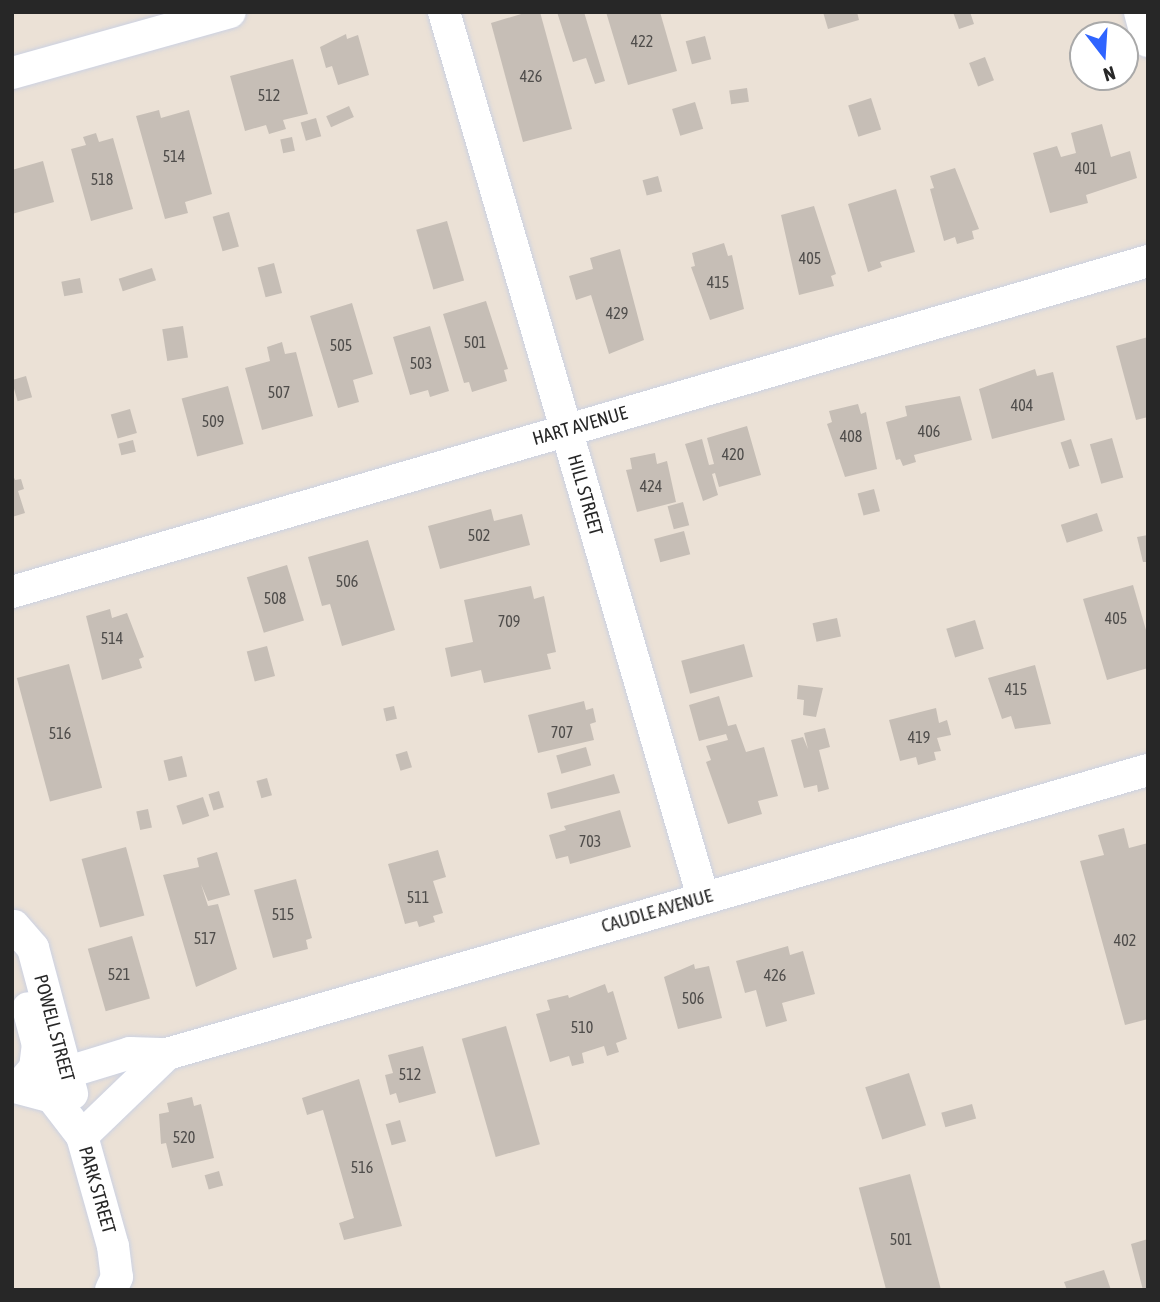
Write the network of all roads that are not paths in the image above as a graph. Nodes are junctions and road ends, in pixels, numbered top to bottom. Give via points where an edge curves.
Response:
1 (230, 12) edge
2 (444, 12) edge
3 (1140, 12) edge
4 (1148, 41) edge
5 (12, 73) edge
6 (1148, 261) edge
7 (566, 430) junction
8 (12, 592) edge
9 (1148, 770) edge
10 (703, 897) junction
11 (13, 929) edge
12 (12, 957) edge
13 (167, 1054) junction
14 (67, 1073) junction
15 (16, 1087) edge
16 (82, 1136) junction
17 (111, 1290) edge

1 - 5 street
2 - 7 street, HILL STREET
3 - 4 street
6 - 7 street, HART AVENUE
7 - 8 street, HART AVENUE
7 - 10 street, HILL STREET
9 - 10 street, CAUDLE AVENUE
10 - 13 street, CAUDLE AVENUE
11 - 14 street, POWELL STREET via 33,948
12 - 15 street, POWELL STREET via 38,1045 35,1068
13 - 14 street, CAUDLE AVENUE via 130,1054
13 - 16 street, CAUDLE AVENUE
14 - 15 street, CAUDLE AVENUE
14 - 16 street, POWELL STREET
15 - 16 street, PARK STREET via 52,1097
16 - 17 street, PARK STREET via 113,1245 117,1277

